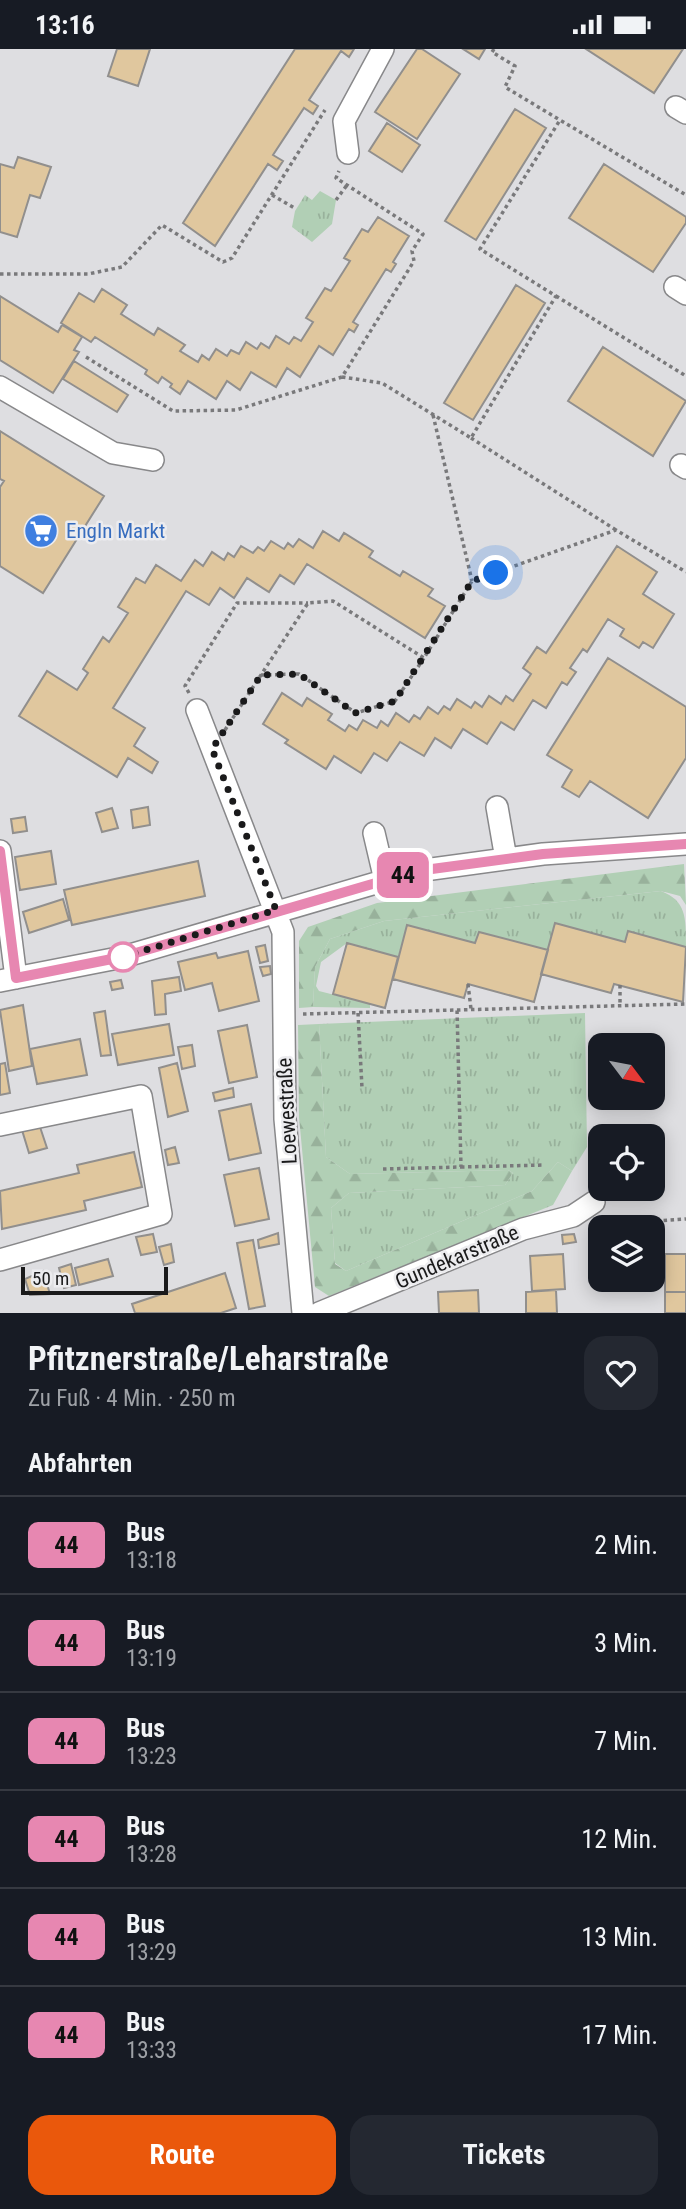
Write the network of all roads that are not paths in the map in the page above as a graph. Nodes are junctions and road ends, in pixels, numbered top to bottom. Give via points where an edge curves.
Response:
1 (383, 49) edge
2 (348, 153) road end
3 (0, 387) edge
4 (153, 460) dead end
5 (198, 710) road end
6 (497, 807) dead end
7 (374, 834) dead end
8 (686, 844) edge
9 (0, 851) edge
10 (506, 859) junction
11 (385, 880) junction
12 (276, 910) junction
13 (8, 980) edge
14 (0, 1125) edge
15 (594, 1202) dead end
16 (0, 1260) edge
17 (303, 1313) edge
18 (319, 1313) edge

1 - 2 street via 344,121
3 - 4 street via 113,453
5 - 12 street, Loewestraße
6 - 10 street
7 - 11 street
8 - 10 street
9 - 13 street
10 - 11 street
11 - 12 street
12 - 13 street via 122,957
12 - 17 street, Loewestraße via 283,932 285,1119
14 - 16 street via 141,1095 161,1214
15 - 18 street, Gundekarstraße via 573,1216 523,1229

